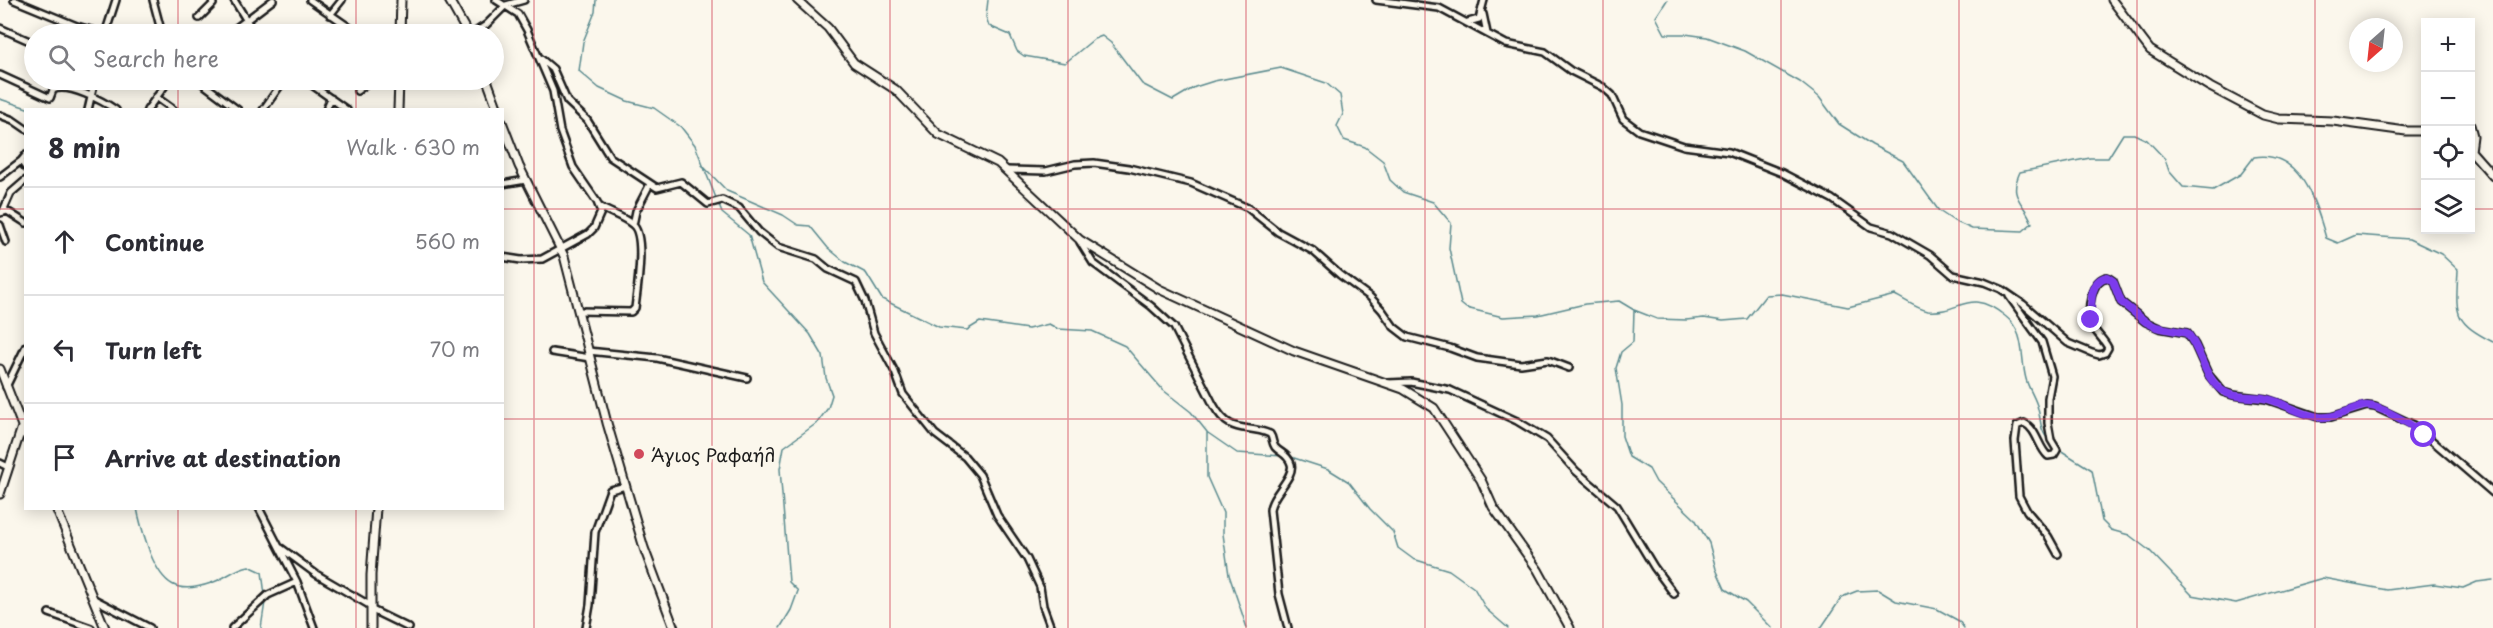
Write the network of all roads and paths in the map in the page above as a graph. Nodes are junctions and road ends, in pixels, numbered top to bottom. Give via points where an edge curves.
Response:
1 (14, 0) edge
2 (116, 0) edge
3 (153, 0) edge
4 (212, 0) edge
5 (234, 0) edge
6 (273, 0) edge
7 (310, 0) edge
8 (342, 0) edge
9 (402, 0) edge
10 (449, 0) edge
11 (496, 0) edge
12 (524, 0) edge
13 (797, 0) edge
14 (1376, 0) edge
15 (1484, 0) edge
16 (2112, 0) edge
17 (506, 5) junction
18 (1482, 13) junction
19 (330, 15) junction
20 (199, 18) dead end
21 (245, 21) junction
22 (1467, 22) junction
23 (72, 24) edge
24 (108, 24) edge
25 (159, 24) edge
26 (241, 24) edge
27 (247, 24) edge
28 (344, 24) edge
29 (401, 24) edge
30 (463, 24) edge
31 (487, 24) edge
32 (0, 30) edge
33 (1487, 33) junction
34 (24, 39) edge
35 (540, 58) junction
36 (0, 75) edge
37 (24, 86) edge
38 (33, 90) edge
39 (53, 90) edge
40 (70, 90) edge
41 (93, 90) edge
42 (161, 90) edge
43 (211, 90) edge
44 (277, 90) edge
45 (319, 90) edge
46 (399, 90) edge
47 (491, 90) edge
48 (92, 97) junction
49 (156, 97) junction
50 (331, 98) junction
51 (89, 108) edge
52 (112, 108) edge
53 (148, 108) edge
54 (171, 108) edge
55 (235, 108) edge
56 (264, 108) edge
57 (327, 108) edge
58 (344, 108) edge
59 (398, 108) edge
60 (497, 108) edge
61 (0, 115) edge
62 (2470, 126) edge
63 (504, 127) edge
64 (24, 128) edge
65 (2421, 130) edge
66 (24, 157) edge
67 (21, 161) junction
68 (24, 165) edge
69 (1006, 170) junction
70 (2493, 176) edge
71 (0, 177) edge
72 (526, 180) junction
73 (24, 182) edge
74 (504, 184) edge
75 (650, 184) junction
76 (600, 207) junction
77 (2, 212) edge
78 (24, 222) edge
79 (0, 225) edge
80 (633, 225) junction
81 (1080, 240) junction
82 (6, 242) dead end
83 (560, 249) junction
84 (504, 257) edge
85 (2006, 292) junction
86 (579, 311) junction
87 (552, 352) dead end
88 (589, 355) junction
89 (24, 356) edge
90 (1569, 368) dead end
91 (0, 369) edge
92 (747, 378) dead end
93 (3, 383) edge
94 (1388, 383) junction
95 (22, 428) junction
96 (24, 432) edge
97 (0, 463) edge
98 (8, 467) junction
99 (626, 486) junction
100 (2493, 493) edge
101 (0, 494) edge
102 (58, 510) edge
103 (260, 510) edge
104 (376, 510) edge
105 (280, 547) junction
106 (2058, 554) dead end
107 (297, 582) junction
108 (1674, 594) dead end
109 (94, 599) junction
110 (371, 608) junction
111 (49, 613) dead end
112 (102, 626) edge
113 (91, 628) edge
114 (150, 628) edge
115 (232, 628) edge
116 (315, 628) edge
117 (371, 628) edge
118 (409, 628) edge
119 (586, 628) edge
120 (674, 628) edge
121 (1051, 628) edge
122 (1288, 628) edge
123 (1570, 628) edge

1 - 23 street
2 - 24 street
3 - 25 street
4 - 20 street via 212,6
5 - 21 street
6 - 21 street
7 - 19 street
8 - 19 street
9 - 29 street
10 - 30 street
11 - 17 street
12 - 17 street
13 - 69 street via 828,28 854,63 896,90 938,134 983,154
14 - 22 street via 1439,8
15 - 18 street
16 - 65 street via 2150,50 2263,115
17 - 31 street
17 - 35 street via 518,14
18 - 22 street via 1479,19
18 - 33 street
19 - 28 street
21 - 26 street
21 - 27 street
22 - 33 street
32 - 34 street
33 - 85 street via 1510,46 1545,52 1603,87 1623,119 1646,135 1729,153 1775,170 1832,199 1871,227 1892,233 1930,255 1953,275
35 - 75 street via 553,69 567,101 587,120 610,157
35 - 76 street via 553,91 570,161
36 - 37 street
38 - 39 street via 50,98
40 - 48 street
41 - 48 street
42 - 49 street
43 - 55 street
44 - 56 street
45 - 50 street
46 - 59 street
47 - 60 street
48 - 51 street
48 - 52 street
49 - 53 street
49 - 54 street
50 - 57 street
50 - 58 street
61 - 64 street
62 - 70 street via 2471,151
63 - 72 street
66 - 67 street
67 - 68 street
67 - 71 street
69 - 81 street
69 - 90 street via 1046,171 1094,163 1191,183 1248,208 1278,232 1313,251 1370,297 1407,337 1477,358 1521,364 1548,360
72 - 74 street
72 - 83 street
73 - 77 street via 11,193
75 - 80 street
75 - 121 street via 663,188 681,182 708,204 725,201 741,210 778,247 816,259 856,282 874,333 903,394 935,434 965,457 980,475 997,515 1027,559 1040,587
76 - 80 street
76 - 83 street via 600,216 591,231
77 - 78 street
79 - 82 street
80 - 86 street via 640,254 635,308 631,312
81 - 94 street via 1159,289 1294,351
81 - 122 street via 1094,263 1174,327 1221,415 1238,428 1270,434 1274,446 1290,462 1290,472 1270,510 1279,594
83 - 84 street via 536,260
83 - 86 street
85 - 100 street via 2068,343 2099,355 2108,348 2092,324 2092,301 2097,282 2107,277 2113,281 2121,302 2146,322 2187,333 2208,374 2223,392 2266,399 2318,417 2374,407 2414,425
85 - 106 street via 2040,337 2052,373 2048,412 2056,453 2050,457 2045,454 2032,428 2024,423 2016,429 2015,447 2019,496
86 - 88 street
87 - 88 street
88 - 92 street via 657,358
88 - 99 street
89 - 93 street
91 - 93 street
93 - 95 street
94 - 108 street via 1411,382 1450,390 1547,439 1576,471 1617,506
94 - 123 street via 1423,400 1442,417 1493,507 1538,570
95 - 96 street
95 - 98 street
97 - 98 street
98 - 101 street
99 - 119 street via 610,490 595,530
99 - 120 street
102 - 109 street
103 - 105 street
104 - 110 street
105 - 107 street
105 - 110 street
107 - 115 street via 268,596
107 - 116 street
109 - 112 street
109 - 114 street
110 - 117 street
110 - 118 street
111 - 113 street

